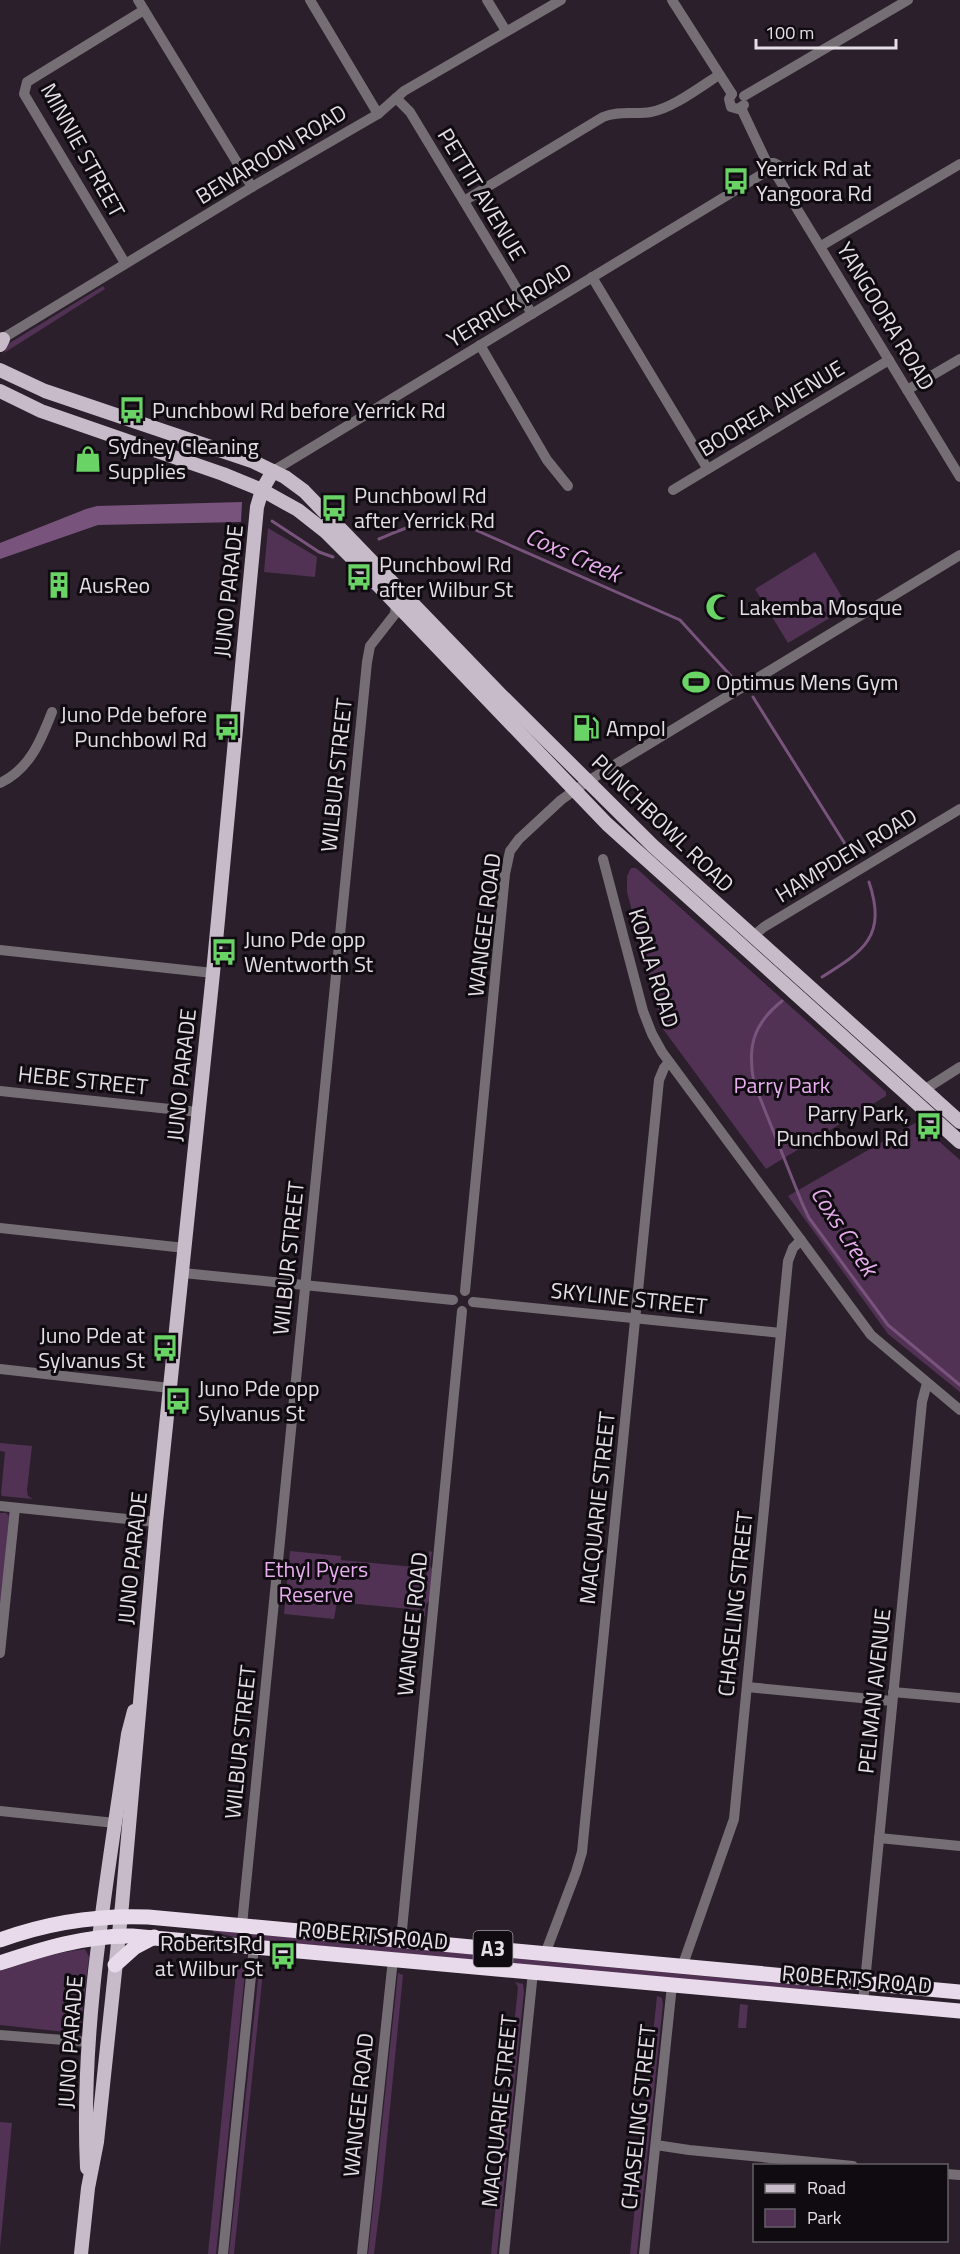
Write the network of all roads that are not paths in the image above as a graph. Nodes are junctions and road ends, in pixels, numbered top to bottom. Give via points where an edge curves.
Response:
1 (310, 0) edge
2 (487, 0) edge
3 (561, 0) edge
4 (672, 0) edge
5 (908, 0) edge
6 (141, 5) edge
7 (506, 31) junction
8 (719, 75) junction
9 (732, 94) junction
10 (744, 96) junction
11 (396, 98) junction
12 (741, 108) junction
13 (378, 114) junction
14 (960, 164) edge
15 (766, 168) junction
16 (252, 187) junction
17 (464, 201) junction
18 (821, 246) junction
19 (125, 263) junction
20 (592, 277) junction
21 (532, 314) junction
22 (1, 342) edge
23 (480, 345) junction
24 (0, 356) edge
25 (960, 359) edge
26 (889, 360) junction
27 (5, 373) edge
28 (908, 390) junction
29 (0, 391) edge
30 (707, 468) junction
31 (273, 471) junction
32 (960, 477) edge
33 (568, 486) dead end
34 (262, 490) junction
35 (673, 490) dead end
36 (960, 555) edge
37 (396, 604) junction
38 (52, 712) dead end
39 (588, 780) junction
40 (0, 783) edge
41 (574, 790) junction
42 (960, 809) edge
43 (603, 859) dead end
44 (753, 936) junction
45 (0, 950) edge
46 (213, 973) junction
47 (669, 1062) junction
48 (960, 1067) edge
49 (924, 1090) junction
50 (0, 1091) edge
51 (198, 1112) junction
52 (960, 1122) edge
53 (960, 1142) edge
54 (0, 1228) edge
55 (801, 1240) junction
56 (185, 1248) junction
57 (183, 1273) junction
58 (305, 1286) junction
59 (465, 1291) junction
60 (453, 1300) junction
61 (473, 1302) junction
62 (462, 1311) junction
63 (636, 1318) junction
64 (781, 1334) junction
65 (0, 1369) edge
66 (927, 1383) junction
67 (170, 1388) junction
68 (960, 1410) edge
69 (0, 1506) edge
70 (15, 1508) junction
71 (156, 1522) junction
72 (0, 1653) edge
73 (140, 1686) junction
74 (747, 1687) junction
75 (893, 1696) junction
76 (960, 1698) edge
77 (0, 1811) edge
78 (115, 1823) junction
79 (879, 1838) junction
80 (960, 1846) edge
81 (121, 1916) junction
82 (102, 1917) junction
83 (242, 1926) junction
84 (118, 1936) junction
85 (154, 1937) junction
86 (99, 1938) junction
87 (0, 1940) edge
88 (401, 1940) junction
89 (254, 1946) junction
90 (545, 1954) junction
91 (393, 1959) junction
92 (0, 1963) edge
93 (116, 1965) junction
94 (682, 1967) junction
95 (534, 1972) junction
96 (865, 1983) junction
97 (672, 1985) junction
98 (960, 1992) edge
99 (863, 2002) junction
100 (960, 2011) edge
101 (0, 2035) edge
102 (89, 2042) junction
103 (656, 2145) junction
104 (832, 2164) edge
105 (88, 2188) junction
106 (81, 2254) edge
107 (223, 2254) edge
108 (362, 2254) edge
109 (504, 2254) edge
110 (644, 2254) edge

1 - 13 street
2 - 7 street
3 - 7 street, BENAROON ROAD
4 - 8 street
5 - 10 street
6 - 16 street
6 - 19 street, MINNIE STREET via 27,82 24,89
7 - 11 street, BENAROON ROAD
8 - 9 street
8 - 17 street via 661,109 603,117
9 - 10 street
9 - 12 street via 731,107
10 - 12 street
11 - 13 street, BENAROON ROAD
11 - 17 street, PETTIT AVENUE via 410,112
12 - 15 street
13 - 16 street, BENAROON ROAD
14 - 18 street
15 - 18 street, YANGOORA ROAD via 772,162 778,165 777,176
15 - 20 street, YERRICK ROAD
16 - 19 street, BENAROON ROAD
17 - 21 street, PETTIT AVENUE
18 - 26 street, YANGOORA ROAD
19 - 22 street, BENAROON ROAD
20 - 21 street, YERRICK ROAD
20 - 30 street
21 - 23 street, YERRICK ROAD
23 - 31 street, YERRICK ROAD
23 - 33 street via 547,460
24 - 27 main road
25 - 28 street
26 - 28 street, YANGOORA ROAD
26 - 30 street, BOOREA AVENUE
27 - 31 main road, PUNCHBOWL ROAD via 45,391 231,453
28 - 32 street, YANGOORA ROAD
29 - 34 main road, PUNCHBOWL ROAD via 41,411
30 - 35 street, BOOREA AVENUE
31 - 34 main road, JUNO PARADE
31 - 39 main road, PUNCHBOWL ROAD via 313,500
34 - 37 main road, PUNCHBOWL ROAD via 298,510 326,532
34 - 46 main road, JUNO PARADE via 255,523
36 - 39 street, WANGEE ROAD
37 - 41 main road, PUNCHBOWL ROAD
37 - 58 street, WILBUR STREET via 394,614 370,646 367,662
38 - 40 street via 29,760
39 - 41 street, WANGEE ROAD
39 - 44 main road, PUNCHBOWL ROAD via 653,846
41 - 53 main road, PUNCHBOWL ROAD
41 - 59 street, WANGEE ROAD via 519,839 507,861
42 - 44 street, HAMPDEN ROAD
43 - 47 street, KOALA ROAD via 643,1011 656,1044
44 - 49 main road, PUNCHBOWL ROAD
45 - 46 street
46 - 51 main road, JUNO PARADE
47 - 55 street, KOALA ROAD
47 - 63 street, MACQUARIE STREET via 659,1080
48 - 49 street
49 - 52 main road, PUNCHBOWL ROAD
50 - 51 street, HEBE STREET
51 - 56 main road, JUNO PARADE
54 - 56 street
55 - 64 street, CHASELING STREET via 788,1261
55 - 66 street, KOALA ROAD via 871,1335
56 - 57 main road, JUNO PARADE
57 - 58 street
57 - 67 main road, JUNO PARADE
58 - 60 street
58 - 83 street, WILBUR STREET
59 - 60 street via 458,1292
59 - 61 street
60 - 62 street via 454,1306
61 - 62 street via 471,1308
61 - 63 street, SKYLINE STREET
62 - 88 street, WANGEE ROAD
63 - 64 street, SKYLINE STREET
63 - 90 street, MACQUARIE STREET via 582,1851
64 - 74 street, CHASELING STREET
65 - 67 street
66 - 68 street, KOALA ROAD
66 - 75 street, PELMAN AVENUE
67 - 71 main road, JUNO PARADE
69 - 70 street
70 - 71 street
70 - 72 street
71 - 73 main road, JUNO PARADE
73 - 78 main road, JUNO PARADE via 128,1734
73 - 81 main road, JUNO PARADE
74 - 75 street
74 - 94 street, CHASELING STREET via 733,1825
75 - 76 street
75 - 79 street, PELMAN AVENUE
77 - 78 street
78 - 82 main road, JUNO PARADE
79 - 80 street
79 - 96 street, PELMAN AVENUE
81 - 82 highway, ROBERTS ROAD / A3
81 - 83 highway, ROBERTS ROAD / A3
81 - 84 main road, JUNO PARADE
82 - 86 main road, JUNO PARADE
82 - 87 highway, ROBERTS ROAD / A3 via 53,1924
83 - 88 highway, ROBERTS ROAD / A3
84 - 85 highway, ROBERTS ROAD / A3
84 - 86 highway, ROBERTS ROAD / A3
84 - 93 main road, JUNO PARADE
85 - 89 highway, ROBERTS ROAD / A3
85 - 93 highway via 135,1947
86 - 92 highway, ROBERTS ROAD / A3 via 51,1947
86 - 102 main road, JUNO PARADE
88 - 90 highway, ROBERTS ROAD / A3
89 - 91 highway, ROBERTS ROAD / A3
89 - 107 street
90 - 94 highway, ROBERTS ROAD / A3
91 - 95 highway, ROBERTS ROAD / A3
91 - 108 street, WANGEE ROAD
93 - 105 main road, JUNO PARADE via 97,2142
94 - 96 highway, ROBERTS ROAD / A3
95 - 97 highway, ROBERTS ROAD / A3
95 - 109 street, MACQUARIE STREET
96 - 98 highway, ROBERTS ROAD / A3
96 - 99 street, PELMAN AVENUE
97 - 99 highway, ROBERTS ROAD / A3
97 - 103 street, CHASELING STREET
99 - 100 highway, ROBERTS ROAD / A3
101 - 102 street
102 - 105 main road, JUNO PARADE
103 - 104 street
103 - 110 street, CHASELING STREET
105 - 106 main road, JUNO PARADE

